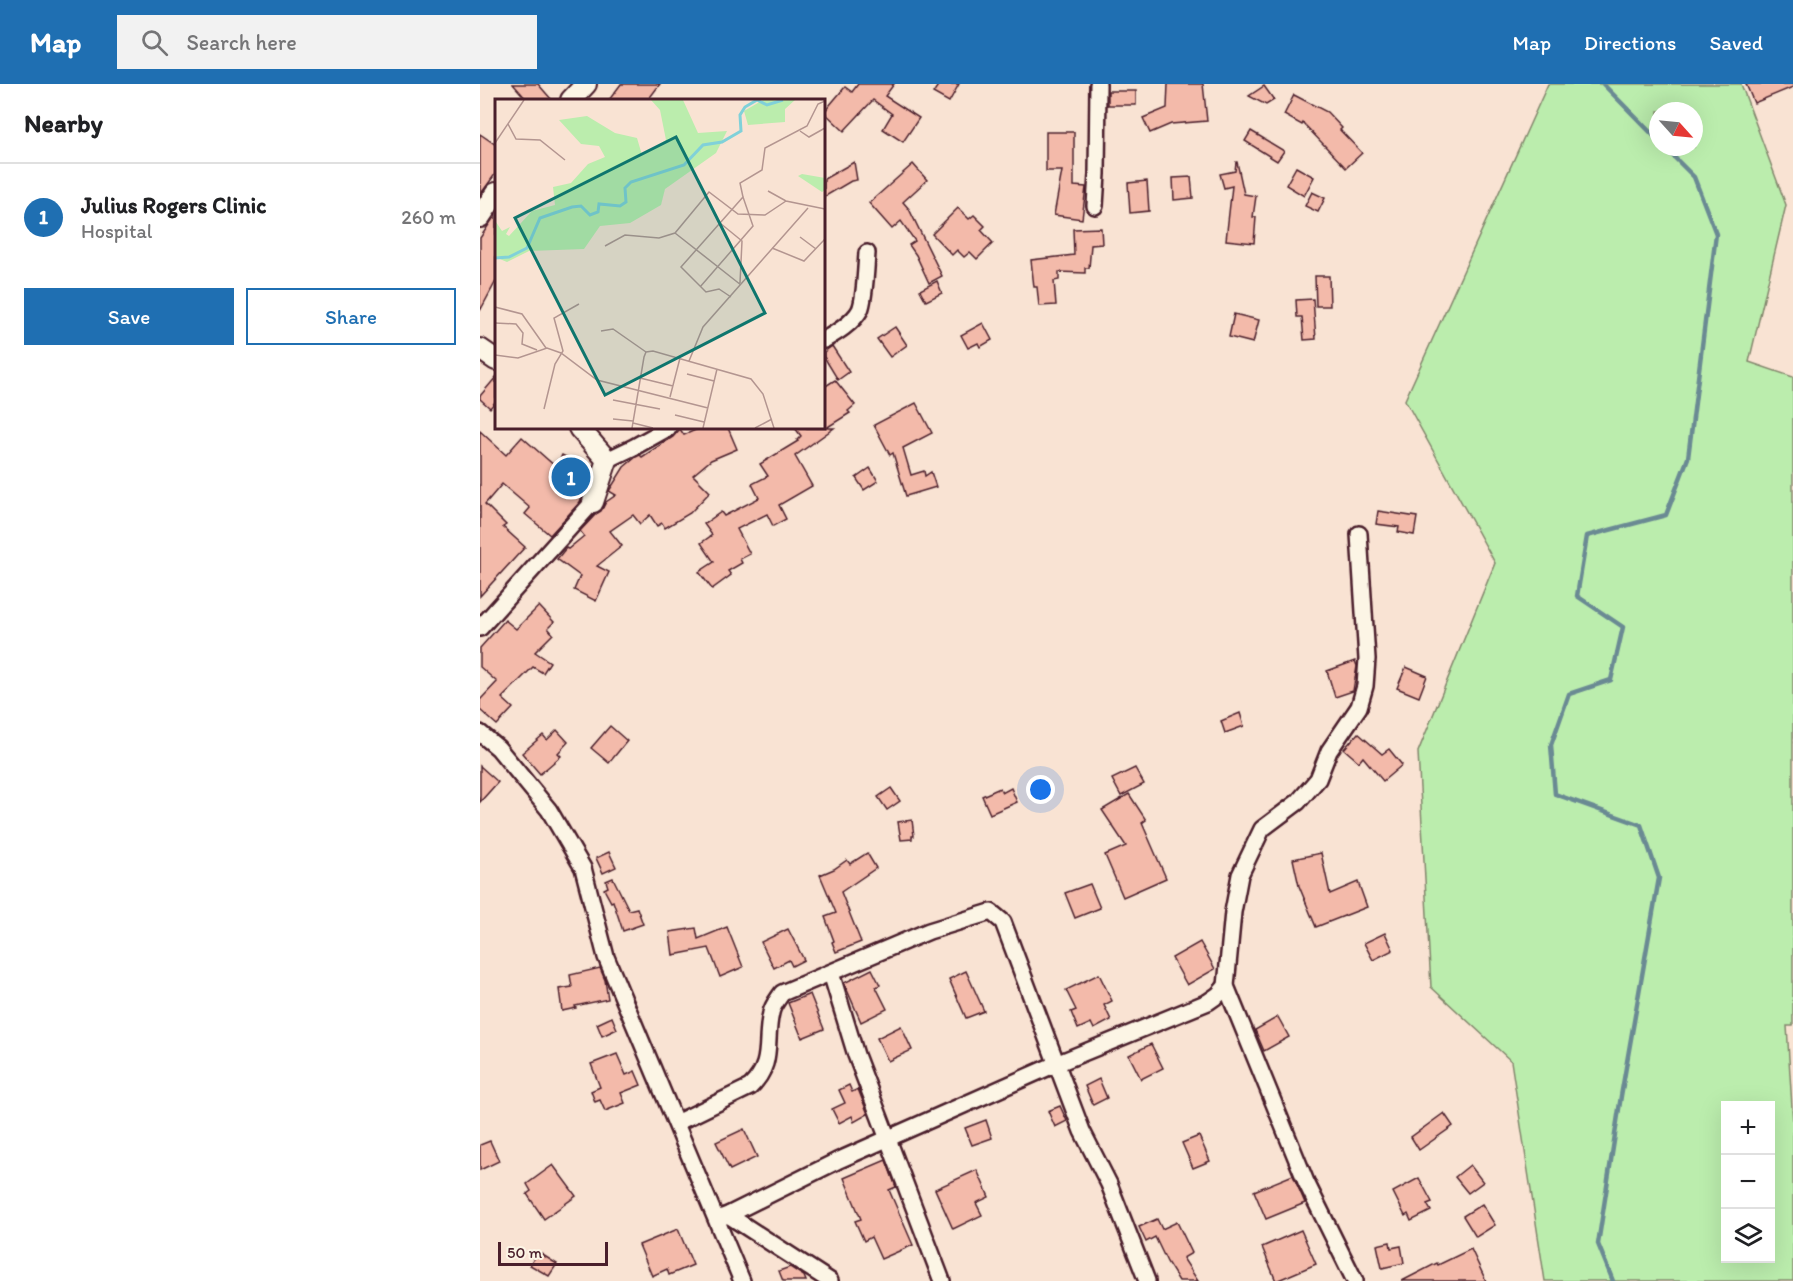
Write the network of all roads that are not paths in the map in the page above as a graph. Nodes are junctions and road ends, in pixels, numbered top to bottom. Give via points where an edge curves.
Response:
1 (586, 84) edge
2 (1098, 84) edge
3 (572, 99) edge
4 (495, 194) edge
5 (1095, 206) dead end
6 (480, 217) edge
7 (867, 253) dead end
8 (825, 338) edge
9 (480, 349) edge
10 (495, 359) edge
11 (580, 429) edge
12 (666, 429) edge
13 (607, 460) junction
14 (593, 502) joint
15 (1359, 534) dead end
16 (480, 628) edge
17 (480, 733) edge
18 (831, 973) junction
19 (1226, 986) junction
20 (1056, 1064) junction
21 (676, 1123) junction
22 (887, 1139) junction
23 (722, 1217) junction
24 (742, 1281) edge
25 (830, 1281) edge
26 (942, 1281) edge
27 (1147, 1281) edge
28 (1355, 1281) edge

1 - 3 street
2 - 5 street
4 - 6 street
7 - 8 street via 860,309 840,331
9 - 10 street
11 - 13 street
12 - 13 street
13 - 14 street
14 - 16 street
15 - 19 street via 1367,659 1365,686 1359,706 1329,751 1318,779 1298,802 1262,829 1240,875
17 - 21 street via 498,748 549,810 583,868 606,957
18 - 20 street via 930,932 991,912 1003,922
18 - 21 street via 782,993 771,1011 768,1057 759,1078 750,1087
18 - 22 street
19 - 20 street via 1208,1002
19 - 28 street via 1306,1182
20 - 22 street
20 - 27 street
21 - 23 street
22 - 23 street
22 - 26 street
23 - 24 street
23 - 25 street

